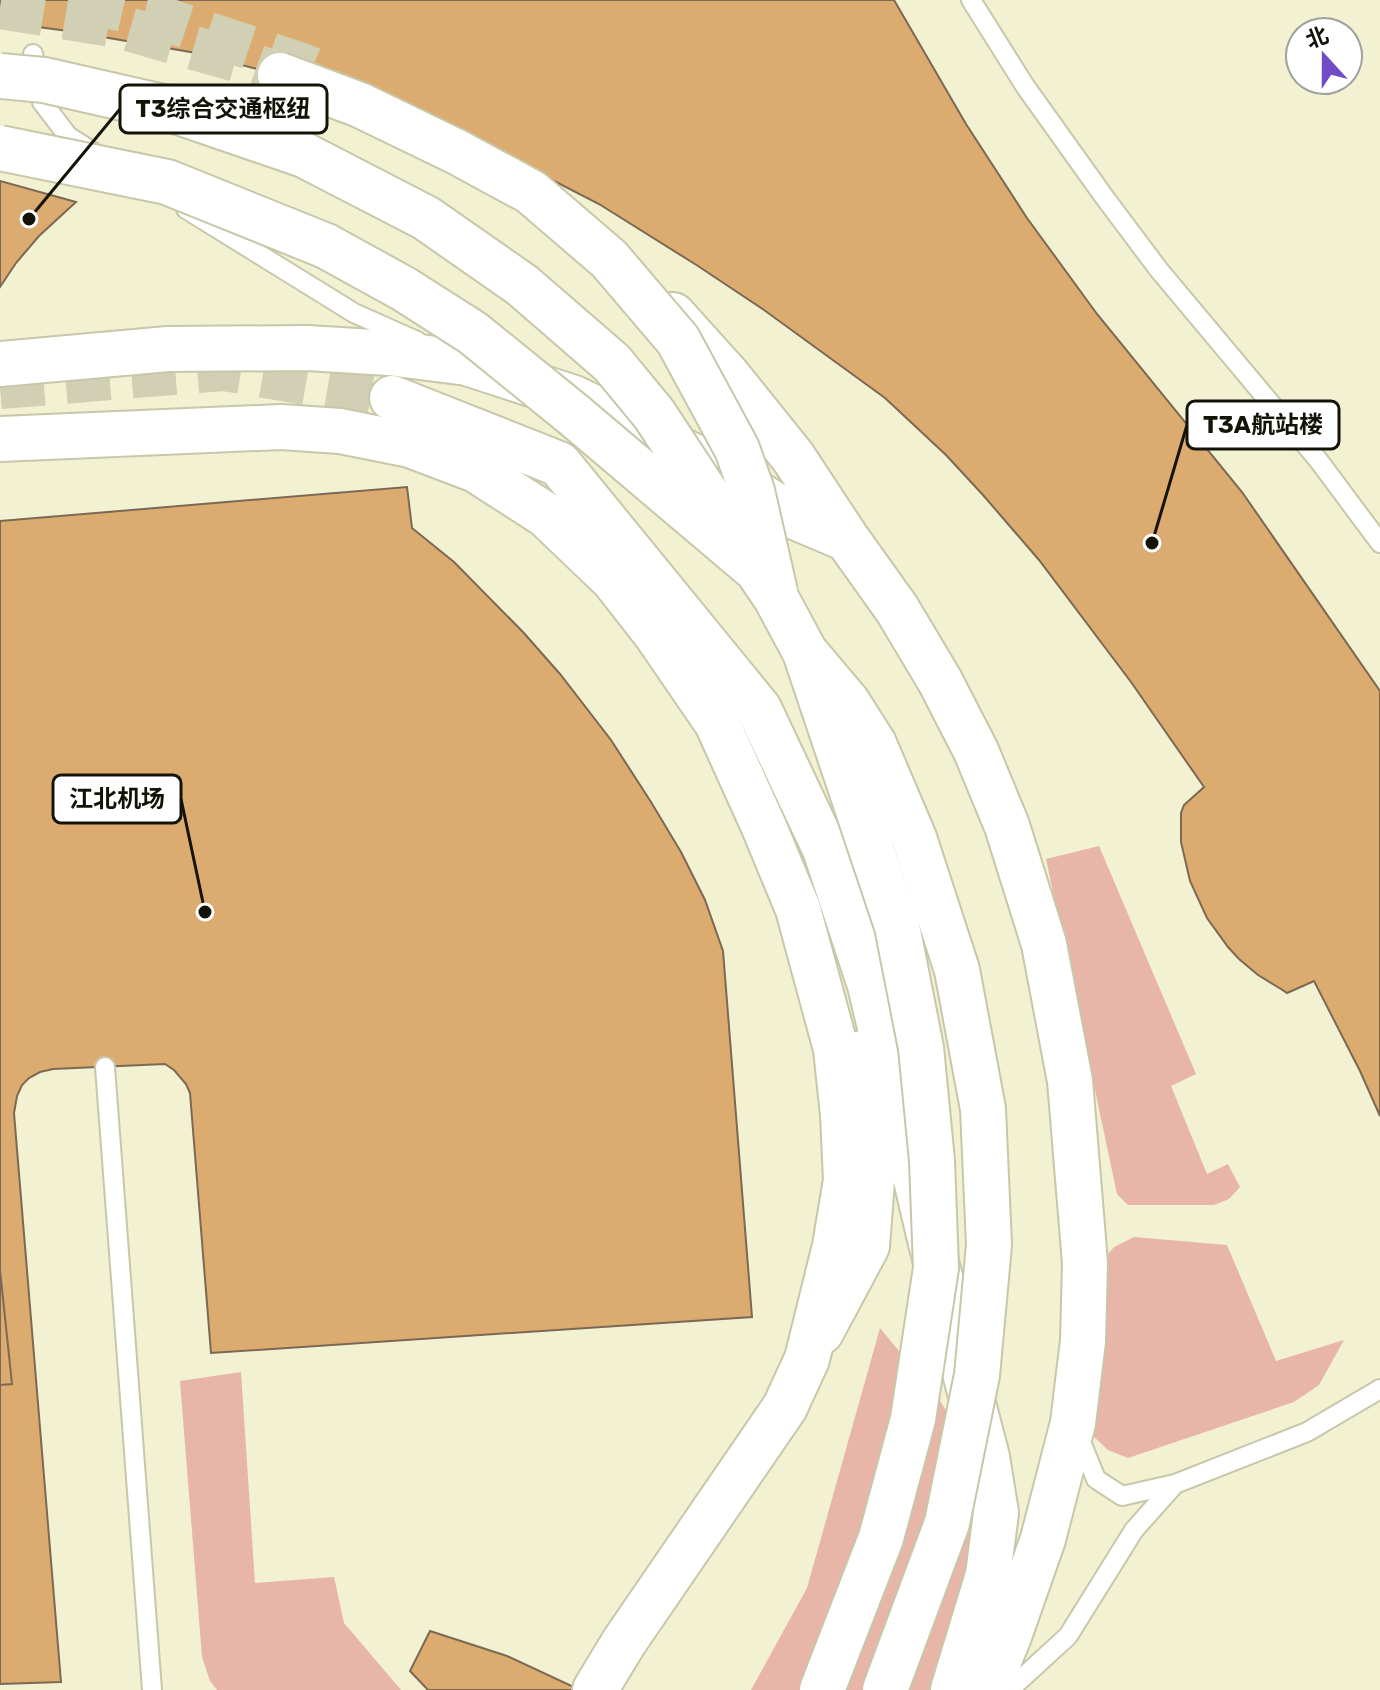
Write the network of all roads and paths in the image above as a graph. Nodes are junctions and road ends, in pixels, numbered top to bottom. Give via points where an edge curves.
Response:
1 (971, 0) edge
2 (16, 65) edge
3 (280, 75) tunnel mouth
4 (432, 124) dead end
5 (0, 148) edge
6 (467, 363) junction
7 (0, 364) edge
8 (392, 398) tunnel mouth
9 (0, 439) edge
10 (847, 539) junction
11 (1380, 543) edge
12 (766, 584) junction
13 (805, 652) junction
14 (825, 849) junction
15 (105, 1067) dead end
16 (807, 1359) junction
17 (1380, 1389) edge
18 (1073, 1423) junction
19 (1175, 1484) junction
20 (152, 1690) edge
21 (595, 1690) edge
22 (822, 1690) edge
23 (885, 1690) edge
24 (953, 1690) edge
25 (987, 1690) edge
26 (1009, 1690) edge

1 - 11 lane via 1114,210
2 - 6 lane via 68,136 354,313
2 - 12 main road, bridge via 44,80 167,108 304,155 426,218 522,285 612,363 654,414
3 - 12 main road, bridge via 360,105 531,192 609,259 678,340 737,449 752,491
4 - 10 main road via 606,241 728,376 793,457
5 - 12 main road, bridge via 167,182 326,246 404,289 473,333 574,415
6 - 7 main road via 307,348 168,349
6 - 10 main road via 574,398 720,469 790,515
8 - 14 main road via 559,464 759,709
9 - 16 main road via 281,427 340,431 410,445 476,470 546,515 613,579 717,723 798,909 836,1049 846,1180
10 - 18 main road via 897,609 976,751 1007,826 1044,944 1070,1081 1085,1263
12 - 13 main road, bridge
13 - 22 main road, bridge via 897,926 921,1048 936,1268 913,1419 881,1538
13 - 23 main road, bridge via 874,744 914,838 957,970 983,1109 989,1245 977,1375 947,1523
14 - 16 main road via 869,1105 872,1181 867,1246
14 - 24 main road via 870,985 987,1457 996,1513 988,1575
15 - 20 lane
16 - 21 main road via 785,1407
17 - 19 lane via 1307,1432
18 - 19 lane via 1096,1479 1122,1496
18 - 25 main road via 1043,1539
19 - 26 lane via 1134,1530 1068,1636

